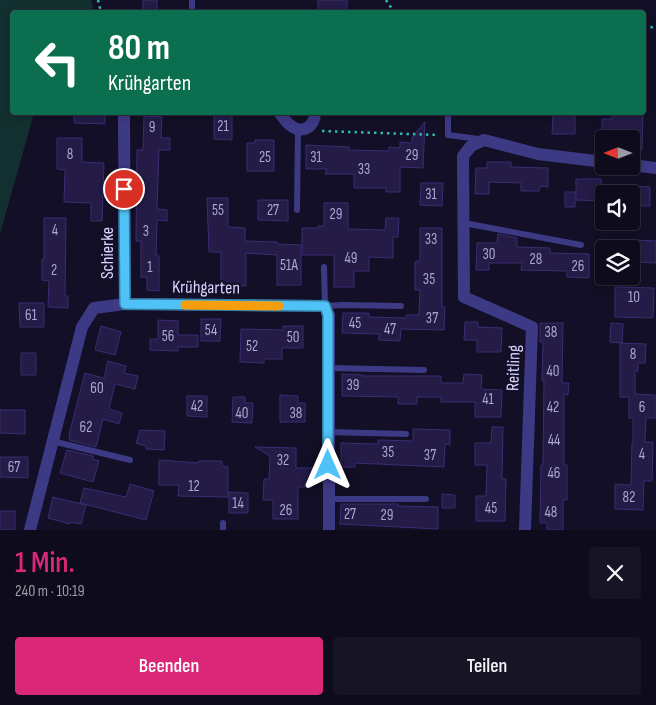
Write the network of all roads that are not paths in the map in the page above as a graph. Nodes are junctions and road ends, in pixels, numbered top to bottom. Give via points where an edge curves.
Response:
1 (124, 115) edge
2 (281, 115) edge
3 (315, 115) edge
4 (448, 115) edge
5 (298, 129) junction
6 (484, 140) junction
7 (595, 161) edge
8 (640, 166) edge
9 (656, 168) edge
10 (297, 210) dead end
11 (464, 222) junction
12 (581, 245) dead end
13 (324, 267) dead end
14 (125, 304) junction
15 (325, 306) junction
16 (401, 306) dead end
17 (328, 368) junction
18 (424, 370) dead end
19 (328, 432) junction
20 (406, 434) dead end
21 (52, 441) junction
22 (130, 460) dead end
23 (328, 499) junction
24 (426, 499) dead end
25 (30, 530) edge
26 (329, 530) edge
27 (525, 530) edge

1 - 14 street, Schierke
2 - 5 street via 290,126
3 - 5 street via 312,126
4 - 6 lane via 448,135
5 - 10 lane
6 - 7 street via 538,154
6 - 11 street, Reitling via 471,146 463,156
8 - 9 street
11 - 12 lane
11 - 27 street, Reitling via 464,297 532,327
13 - 15 lane
14 - 15 street, Krühgarten
14 - 21 street, Krühgarten via 94,308 82,327
15 - 16 lane
15 - 17 street via 328,315
17 - 18 lane
17 - 19 street
19 - 20 lane
19 - 23 street
21 - 22 lane
21 - 25 street, Krühgarten
23 - 24 lane
23 - 26 street

